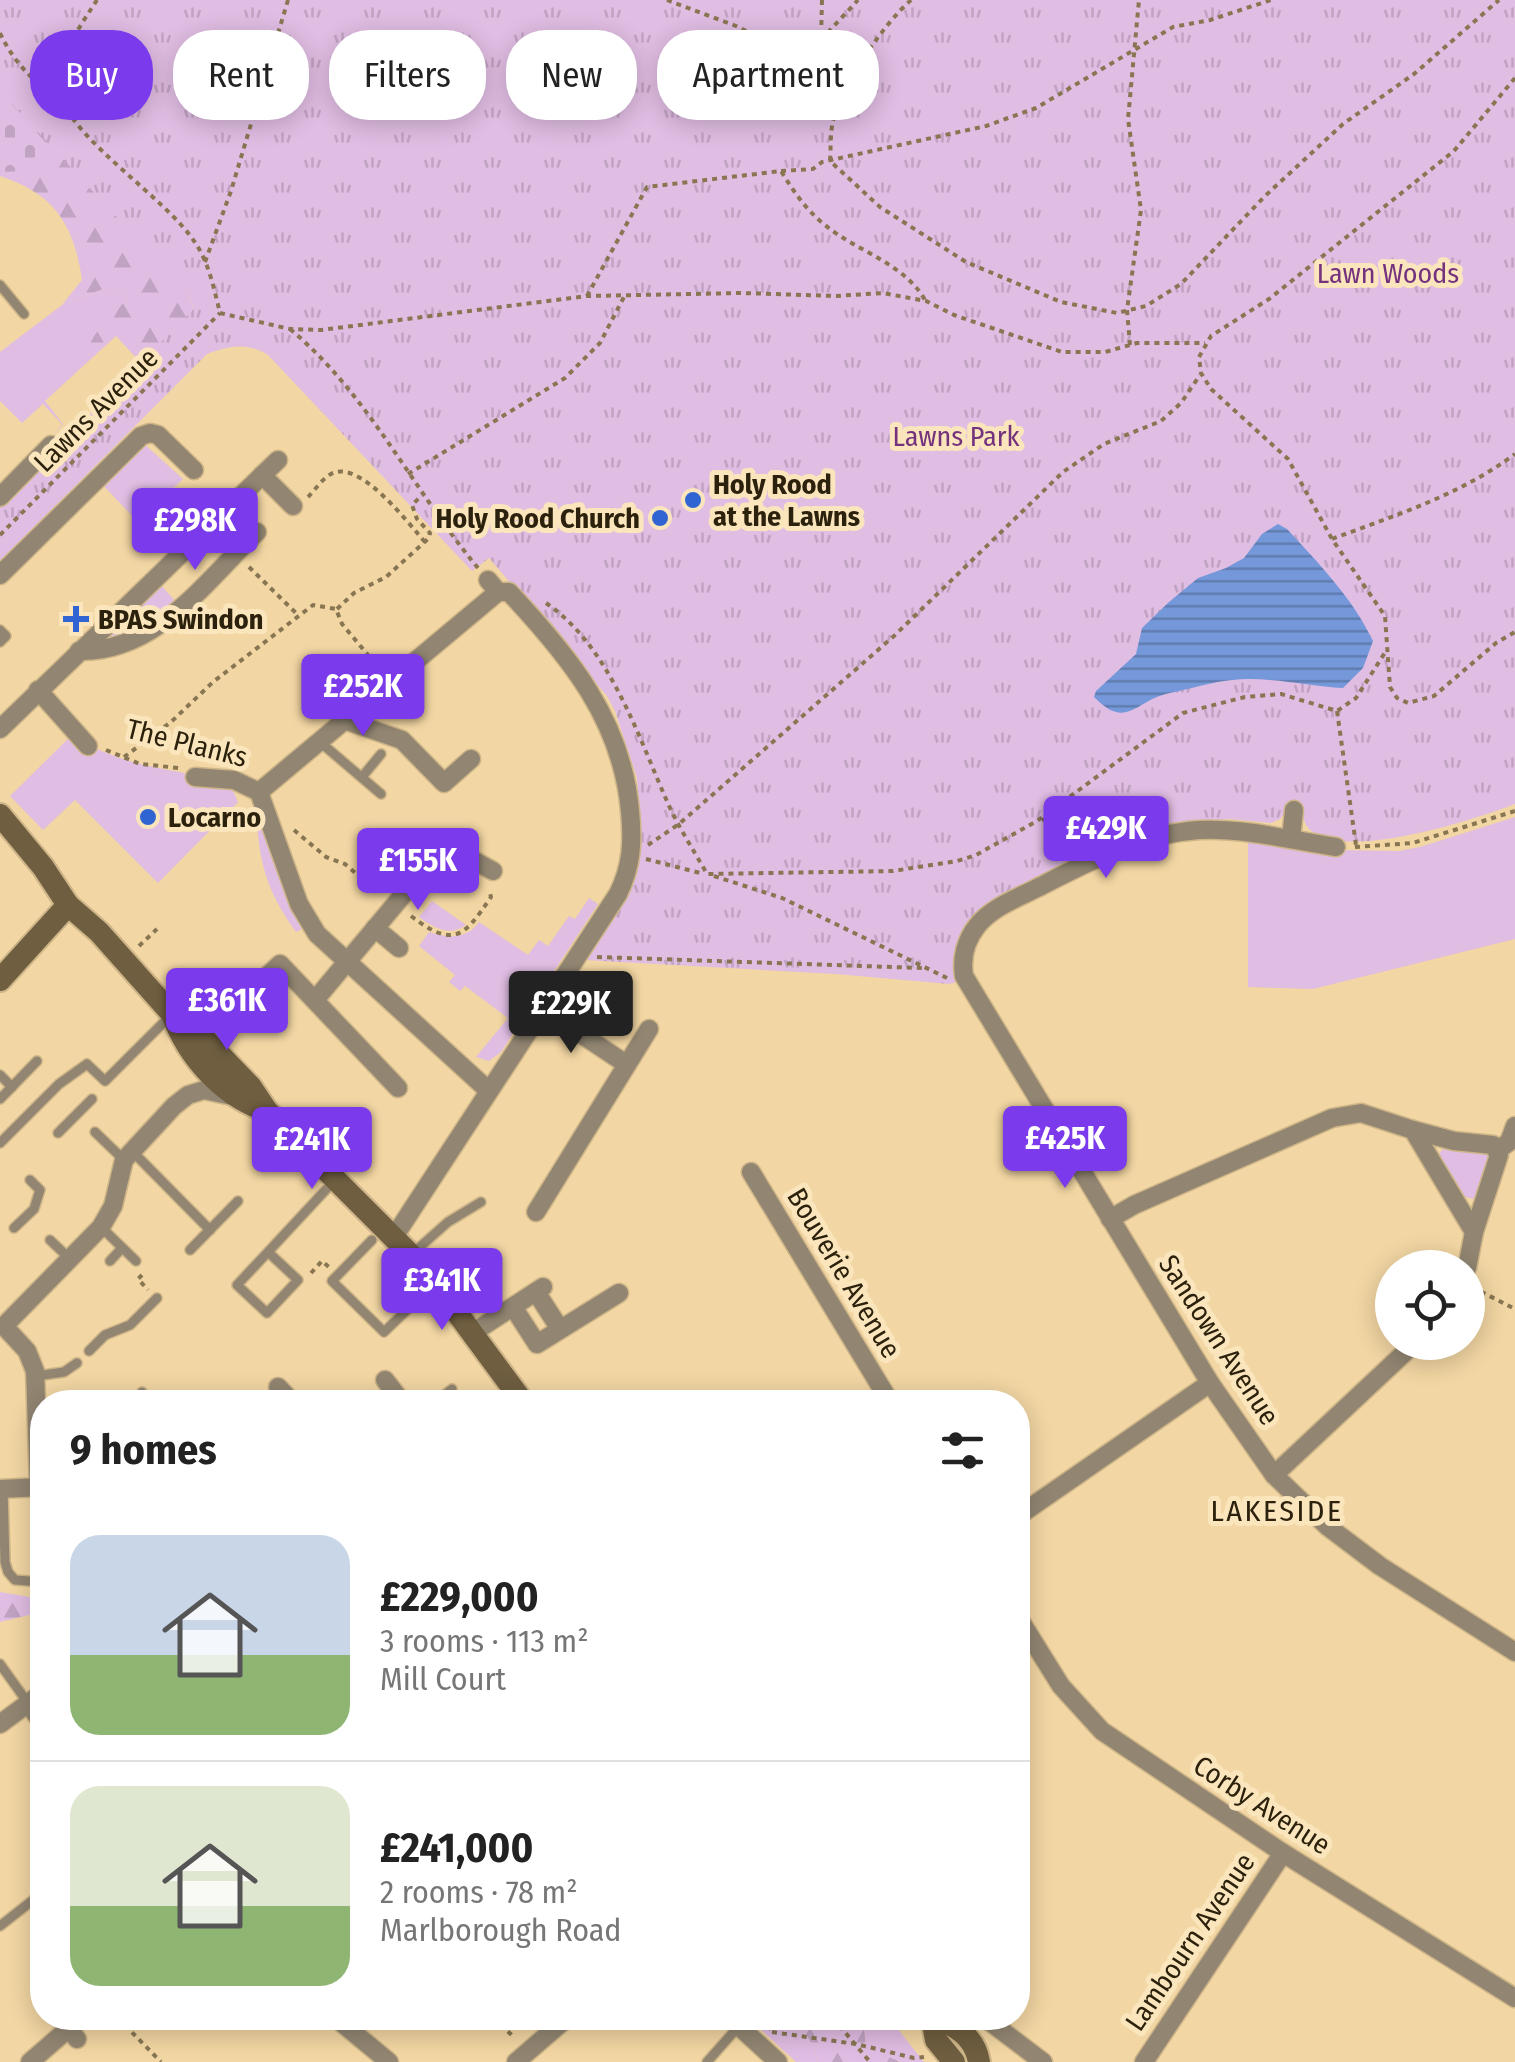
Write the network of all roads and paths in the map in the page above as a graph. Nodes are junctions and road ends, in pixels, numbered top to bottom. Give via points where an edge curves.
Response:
1 (96, 0) edge
2 (288, 0) edge
3 (667, 0) edge
4 (822, 0) edge
5 (858, 0) edge
6 (910, 0) edge
7 (1139, 0) edge
8 (1271, 0) edge
9 (1499, 0) edge
10 (80, 30) edge
11 (744, 30) edge
12 (821, 30) edge
13 (830, 30) edge
14 (0, 33) edge
15 (879, 34) edge
16 (1135, 50) junction
17 (30, 78) edge
18 (1515, 78) edge
19 (76, 120) edge
20 (835, 120) edge
21 (830, 161) junction
22 (781, 171) junction
23 (205, 262) junction
24 (0, 285) edge
25 (625, 295) junction
26 (587, 296) junction
27 (926, 301) junction
28 (1127, 310) junction
29 (24, 314) dead end
30 (220, 314) junction
31 (290, 330) junction
32 (1205, 342) junction
33 (1130, 345) junction
34 (1201, 373) junction
35 (51, 445) dead end
36 (1515, 454) edge
37 (278, 460) dead end
38 (194, 470) dead end
39 (408, 474) junction
40 (262, 476) junction
41 (422, 495) junction
42 (0, 497) edge
43 (293, 506) joint
44 (258, 532) dead end
45 (0, 535) edge
46 (1332, 539) junction
47 (425, 542) junction
48 (235, 554) junction
49 (0, 575) edge
50 (493, 586) junction
51 (336, 609) junction
52 (297, 615) junction
53 (0, 630) edge
54 (1515, 632) edge
55 (0, 642) edge
56 (79, 651) junction
57 (1386, 651) junction
58 (385, 674) dead end
59 (38, 690) junction
60 (1337, 711) junction
61 (347, 721) junction
62 (0, 729) edge
63 (320, 742) junction
64 (90, 745) joint
65 (381, 754) dead end
66 (124, 757) junction
67 (471, 758) dead end
68 (195, 777) joint
69 (362, 777) junction
70 (259, 792) junction
71 (381, 794) dead end
72 (1294, 810) dead end
73 (1515, 811) edge
74 (0, 815) edge
75 (1161, 816) dead end
76 (1037, 821) junction
77 (679, 824) junction
78 (274, 832) junction
79 (1292, 839) junction
80 (1336, 846) joint
81 (1357, 848) junction
82 (632, 856) junction
83 (492, 872) joint
84 (706, 874) junction
85 (68, 905) junction
86 (394, 905) junction
87 (374, 928) junction
88 (158, 929) dead end
89 (138, 948) dead end
90 (399, 948) dead end
91 (579, 952) junction
92 (347, 964) junction
93 (926, 968) junction
94 (964, 976) junction
95 (0, 980) edge
96 (315, 1000) junction
97 (542, 1008) junction
98 (172, 1014) junction
99 (219, 1022) dead end
100 (648, 1029) dead end
101 (37, 1061) dead end
102 (626, 1064) junction
103 (0, 1075) edge
104 (12, 1087) junction
105 (398, 1088) dead end
106 (488, 1091) junction
107 (235, 1097) junction
108 (92, 1098) dead end
109 (0, 1099) edge
110 (266, 1111) junction
111 (1413, 1130) junction
112 (95, 1132) dead end
113 (58, 1133) dead end
114 (1509, 1142) edge
115 (0, 1144) edge
116 (128, 1155) junction
117 (750, 1172) dead end
118 (336, 1179) junction
119 (30, 1180) dead end
120 (238, 1201) dead end
121 (481, 1202) dead end
122 (536, 1212) dead end
123 (26, 1216) junction
124 (1110, 1219) junction
125 (101, 1227) junction
126 (14, 1228) dead end
127 (37, 1228) dead end
128 (210, 1230) junction
129 (1474, 1232) junction
130 (383, 1239) junction
131 (50, 1240) dead end
132 (122, 1248) junction
133 (190, 1250) dead end
134 (1470, 1250) edge
135 (268, 1252) junction
136 (412, 1254) junction
137 (70, 1259) junction
138 (110, 1261) dead end
139 (136, 1261) joint
140 (436, 1282) junction
141 (619, 1293) dead end
142 (1485, 1293) edge
143 (157, 1298) joint
144 (513, 1307) junction
145 (1515, 1309) edge
146 (2, 1324) edge
147 (560, 1329) junction
148 (474, 1332) junction
149 (89, 1350) dead end
150 (1397, 1360) edge
151 (77, 1363) dead end
152 (36, 1376) junction
153 (386, 1380) dead end
154 (1210, 1383) junction
155 (278, 1387) dead end
156 (37, 1390) edge
157 (281, 1390) edge
158 (393, 1390) edge
159 (515, 1390) edge
160 (883, 1390) edge
161 (1274, 1475) junction
162 (30, 1488) edge
163 (1, 1489) edge
164 (1030, 1508) edge
165 (30, 1581) edge
166 (1030, 1636) edge
167 (1515, 1652) edge
168 (0, 1664) edge
169 (30, 1692) edge
170 (30, 1702) edge
171 (0, 1724) edge
172 (1282, 1853) junction
173 (30, 1902) edge
174 (0, 1926) edge
175 (1515, 1998) edge
176 (67, 2030) edge
177 (130, 2030) edge
178 (350, 2030) edge
179 (502, 2030) edge
180 (553, 2030) edge
181 (729, 2030) edge
182 (744, 2030) edge
183 (844, 2030) edge
184 (934, 2030) edge
185 (961, 2030) edge
186 (1001, 2030) edge
187 (772, 2032) dead end
188 (856, 2044) junction
189 (523, 2056) edge
190 (924, 2057) dead end
191 (30, 2062) edge
192 (161, 2062) edge
193 (389, 2062) edge
194 (707, 2062) edge
195 (778, 2062) edge
196 (870, 2062) edge
197 (954, 2062) edge
198 (978, 2062) edge
199 (1043, 2062) edge
200 (1144, 2062) edge

1 - 10 path
2 - 23 path
3 - 11 path
4 - 12 path
5 - 13 path
6 - 15 path
7 - 16 path
8 - 16 path via 1173,27
9 - 28 path via 1414,74 1343,124 1181,284
14 - 17 path
16 - 21 path via 1019,114
16 - 28 path via 1128,119 1141,210
18 - 32 path via 1421,179
19 - 23 path via 180,222
20 - 21 path
21 - 22 path
21 - 28 path via 880,207 966,262 1061,302
22 - 26 path via 647,187
22 - 27 path via 828,228 904,276
23 - 30 path
24 - 29 lane
25 - 26 path
25 - 27 path via 883,293
25 - 39 path via 600,344 564,378
26 - 31 path
27 - 33 path via 1062,352
28 - 33 path
30 - 31 path
30 - 45 path, Lawns Avenue
31 - 39 path via 344,381
32 - 33 path
32 - 34 path via 1198,357
34 - 46 path via 1288,459
34 - 77 path via 1161,421 1104,444 1063,472 872,657
35 - 42 street
36 - 46 path via 1466,486
37 - 40 street
38 - 49 street via 158,435 141,436
39 - 41 path
40 - 43 street
40 - 56 street
41 - 47 path via 412,505 430,533
41 - 50 path
43 - 47 path via 331,474 353,473
44 - 48 street
46 - 57 path via 1385,616
47 - 51 path via 386,578
48 - 52 path
48 - 56 street via 152,632 122,646
50 - 61 street, The Planks
50 - 82 street via 509,592 542,629 604,715 626,780
51 - 52 path via 313,605
51 - 58 path
52 - 66 path
53 - 55 lane via 6,636
54 - 57 path via 1422,701 1408,703 1393,692
56 - 59 street
57 - 60 path via 1356,698
59 - 62 street
59 - 64 street, The Planks
60 - 76 path via 1282,694 1182,714
60 - 81 path
61 - 63 street, The Planks
61 - 67 street via 396,736 444,782
63 - 69 lane
63 - 70 street, The Planks
64 - 66 path, The Planks
65 - 69 lane
66 - 68 path, The Planks via 195,769
68 - 70 street, The Planks via 234,780
69 - 71 lane
70 - 78 street
72 - 79 street
73 - 81 path via 1412,843
74 - 85 main road
75 - 76 path via 1086,812
76 - 84 path via 957,861 892,871
77 - 82 path
77 - 84 path
78 - 86 path via 296,830
78 - 92 street via 308,921
79 - 80 street
79 - 94 street via 1194,830 1114,850 988,915 970,938
80 - 81 path
82 - 84 path
82 - 91 street via 618,894
83 - 86 street via 445,850
83 - 86 path via 490,897 472,926 456,935 426,927
84 - 93 path via 782,898
85 - 95 main road
85 - 98 main road
86 - 87 street
87 - 90 street
87 - 92 street
88 - 89 path
91 - 93 path
91 - 97 street
92 - 96 street
92 - 106 street
93 - 94 path via 950,980
94 - 124 street, Sandown Avenue
96 - 99 street via 280,964
96 - 105 street
97 - 102 street
97 - 106 street
98 - 107 main road via 182,1040
98 - 110 main road via 252,1087
98 - 115 lane via 105,1081 87,1064
100 - 102 street
101 - 104 lane
102 - 122 street
103 - 104 lane
104 - 109 lane
106 - 130 street
107 - 110 main road
107 - 116 street via 196,1091 179,1101 162,1132
108 - 113 lane
110 - 118 main road
111 - 114 street via 1454,1141
111 - 124 street via 1372,1115 1346,1114
111 - 129 street
112 - 116 lane
114 - 129 street
116 - 125 street
116 - 128 lane
117 - 160 street, Bouverie Avenue
118 - 130 main road
118 - 135 lane
119 - 123 lane via 40,1190
120 - 128 lane
121 - 136 lane
123 - 126 lane
123 - 127 lane
124 - 154 street, Sandown Avenue
125 - 132 lane
125 - 137 street
128 - 133 lane
129 - 134 street
130 - 136 main road
130 - 140 lane via 332,1281 384,1332
131 - 137 lane
132 - 138 lane
132 - 139 lane
135 - 135 lane via 298,1280 267,1313 237,1285
136 - 140 main road
137 - 146 street
139 - 143 path via 146,1270 138,1279
140 - 148 main road
141 - 147 street
142 - 145 path
143 - 149 lane via 130,1325
144 - 147 street via 536,1344
144 - 147 street via 540,1290
144 - 148 street
146 - 152 street via 27,1350
148 - 159 main road
150 - 161 street
151 - 152 lane
152 - 156 street
153 - 158 street
154 - 161 street, Sandown Avenue
154 - 164 street
155 - 157 street
161 - 167 street, Sandown Avenue via 1348,1542
162 - 163 street
163 - 165 lane via 6,1568 15,1580
166 - 172 street, Corby Avenue via 1061,1686 1102,1731
168 - 169 lane
170 - 171 street
172 - 175 street, Corby Avenue
172 - 200 street, Lambourn Avenue
173 - 174 lane
176 - 191 street
177 - 192 path
178 - 193 street
179 - 189 path
180 - 189 street
181 - 194 lane
182 - 195 street
183 - 188 path
184 - 197 main road
185 - 198 main road
186 - 199 street
187 - 188 path
188 - 190 path
188 - 196 path

